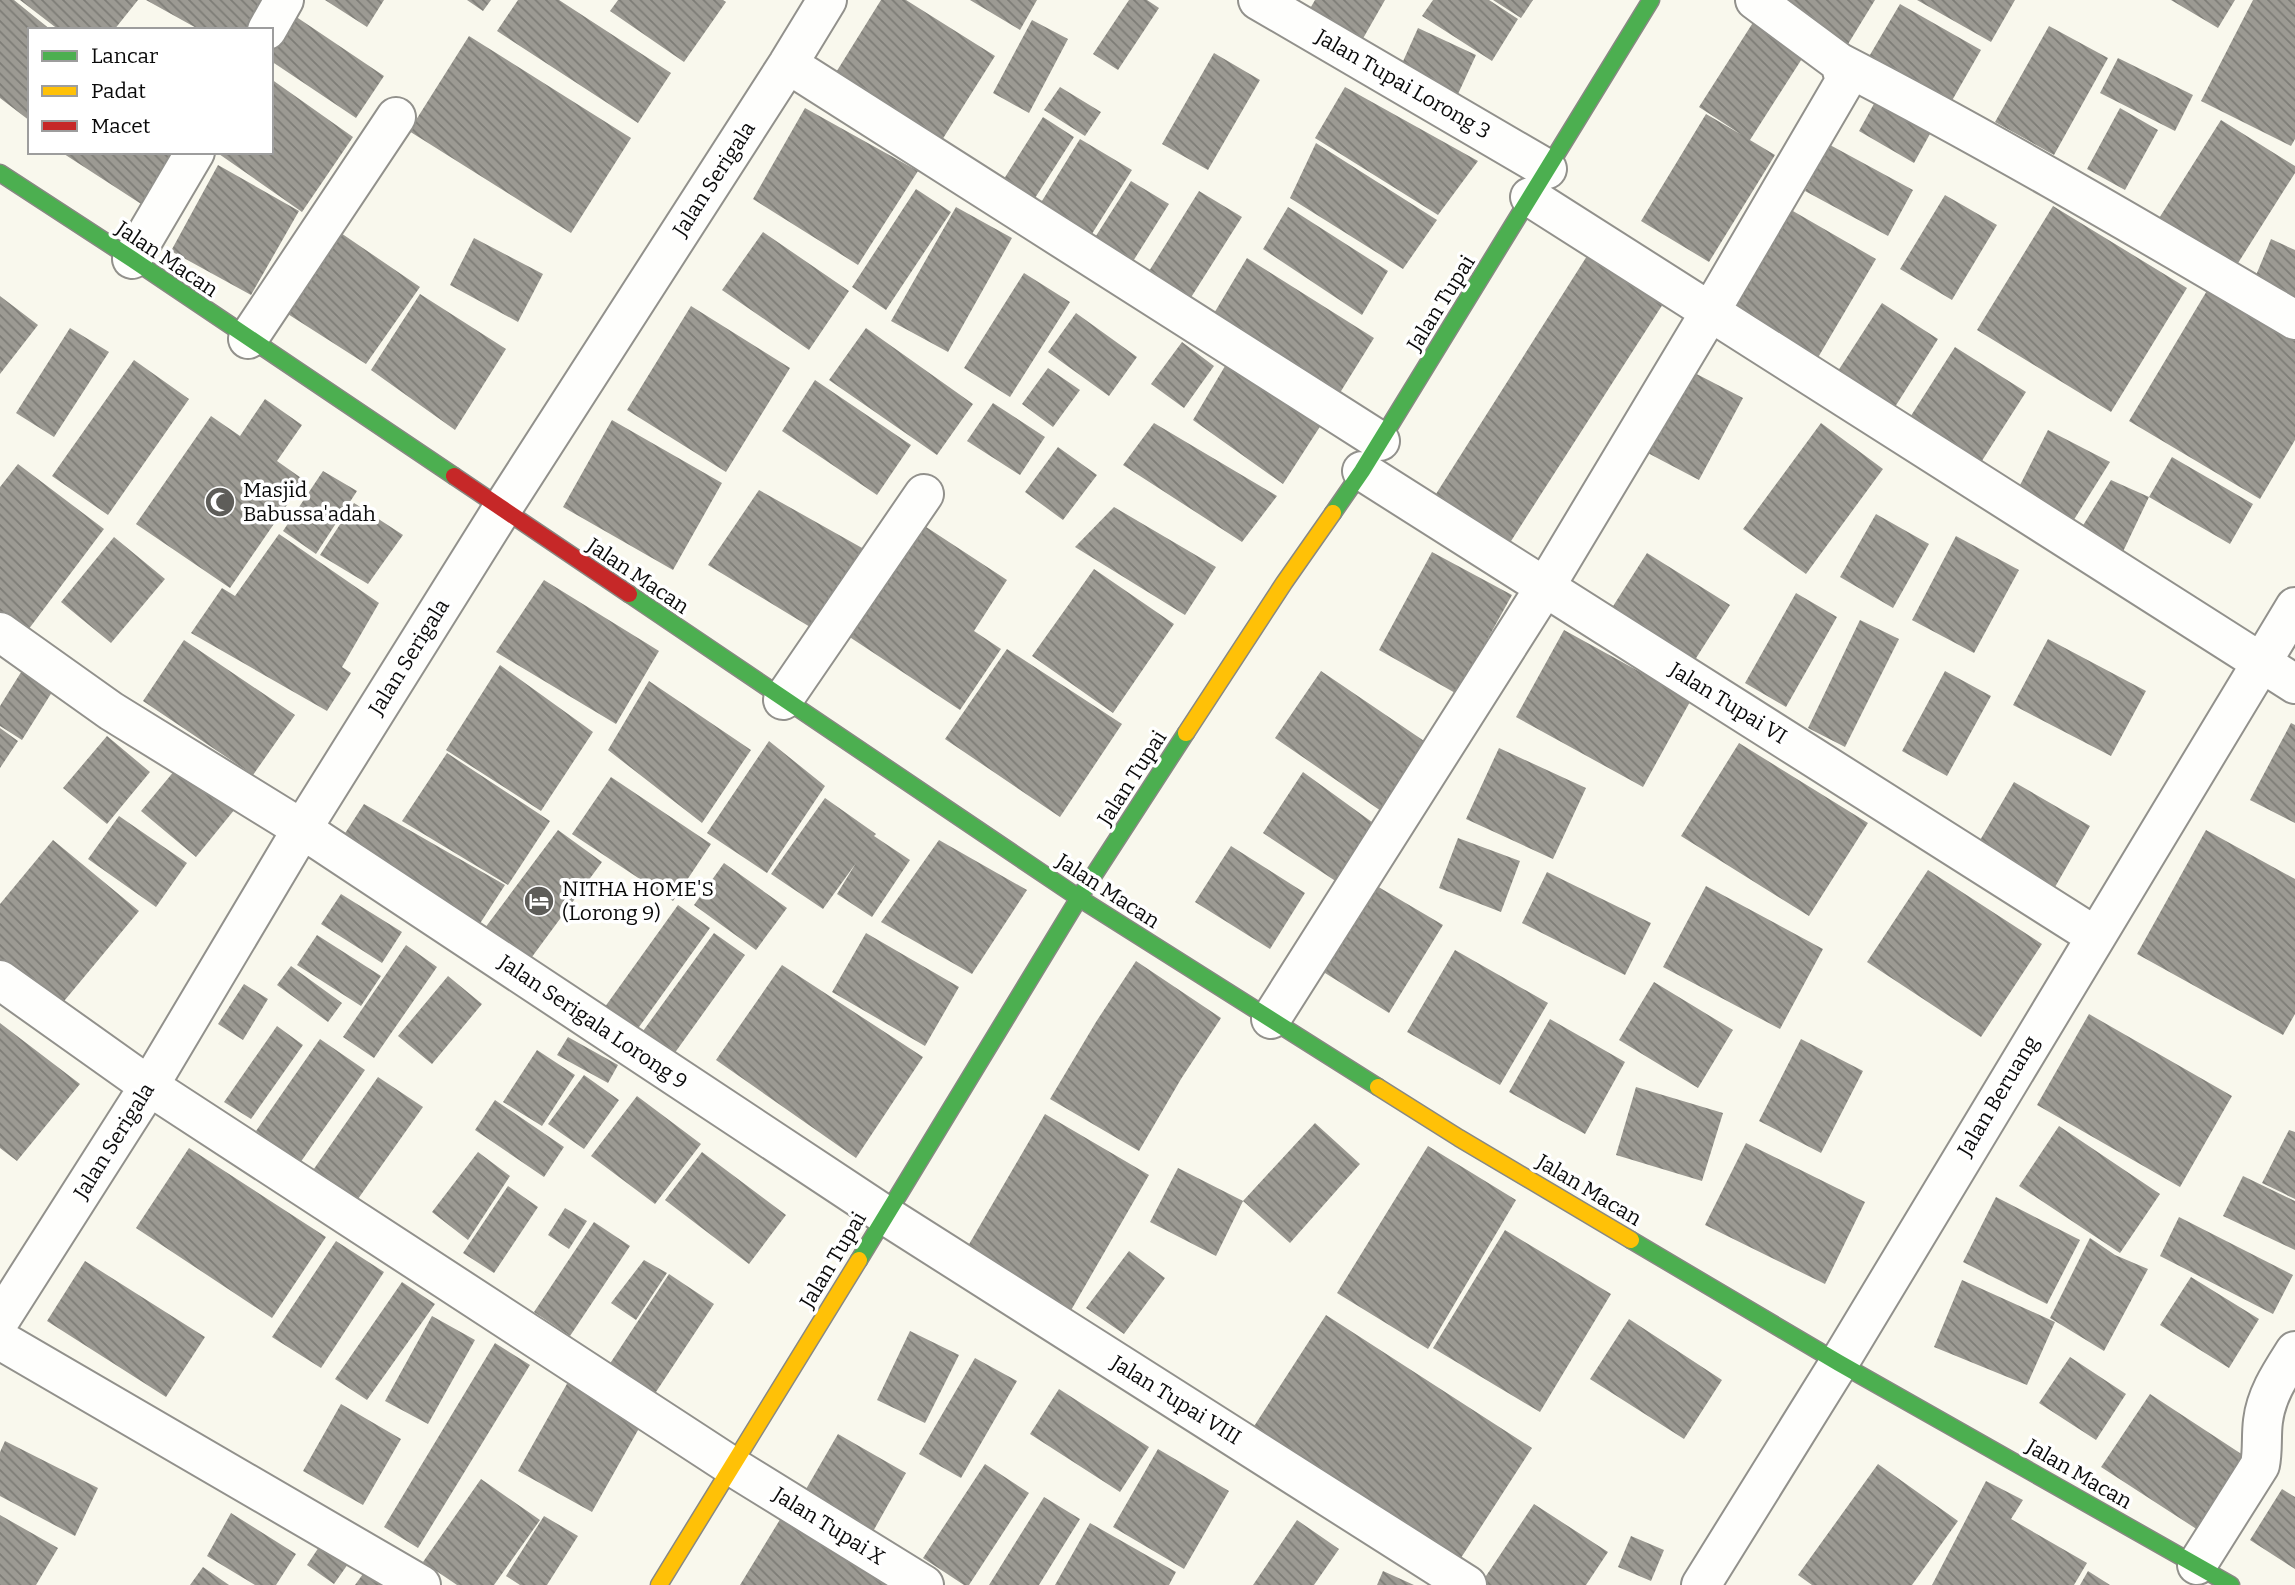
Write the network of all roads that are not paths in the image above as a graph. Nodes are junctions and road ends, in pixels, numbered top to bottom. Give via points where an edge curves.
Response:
1 (284, 0) edge
2 (827, 0) edge
3 (1258, 0) edge
4 (1651, 0) edge
5 (1755, 0) edge
6 (268, 28) edge
7 (1840, 63) junction
8 (788, 64) junction
9 (396, 117) dead end
10 (194, 154) edge
11 (0, 173) edge
12 (1539, 183) junction
13 (132, 259) junction
14 (1710, 312) junction
15 (2295, 320) edge
16 (248, 339) junction
17 (1371, 456) junction
18 (925, 494) dead end
19 (502, 509) junction
20 (1545, 587) junction
21 (2295, 607) edge
22 (0, 632) edge
23 (2261, 662) junction
24 (2295, 684) edge
25 (783, 700) junction
26 (302, 829) junction
27 (1079, 898) junction
28 (2095, 936) junction
29 (0, 980) edge
30 (1271, 1019) junction
31 (149, 1086) junction
32 (885, 1215) junction
33 (0, 1320) edge
34 (0, 1340) edge
35 (2295, 1351) edge
36 (1839, 1363) junction
37 (733, 1467) junction
38 (2197, 1565) junction
39 (421, 1585) edge
40 (659, 1585) edge
41 (924, 1585) edge
42 (1467, 1585) edge
43 (1701, 1585) edge
44 (2231, 1585) edge

1 - 6 street
2 - 8 street, Jalan Serigala
3 - 12 street, Jalan Tupai Lorong 3
4 - 12 street, Jalan Tupai
5 - 7 street
7 - 14 street via 1845,81
7 - 15 street via 2102,206
8 - 17 street, Jalan Tupai VI
8 - 19 street, Jalan Serigala
9 - 16 street
10 - 13 street
11 - 13 street, Jalan Macan
12 - 14 street, Jalan Tupai Lorong 3
12 - 17 street, Jalan Tupai
13 - 16 street, Jalan Macan
14 - 20 street
14 - 23 street, Jalan Tupai Lorong 3
16 - 19 street, Jalan Macan
17 - 20 street, Jalan Tupai VI
17 - 27 street, Jalan Tupai
18 - 25 street
19 - 25 street, Jalan Macan
19 - 26 street, Jalan Serigala
20 - 28 street, Jalan Tupai VI
20 - 30 street
21 - 23 street, Jalan Beruang
22 - 26 street, Jalan Serigala Lorong 9 via 111,711
23 - 24 street, Jalan Tupai Lorong 3
23 - 28 street, Jalan Beruang
25 - 27 street, Jalan Macan
26 - 31 street, Jalan Serigala
26 - 32 street, Jalan Serigala Lorong 9
27 - 30 street, Jalan Macan
27 - 32 street, Jalan Tupai
28 - 36 street, Jalan Beruang
29 - 31 street, Jalan Tupai X
30 - 36 street, Jalan Macan via 1471,1145
31 - 33 street, Jalan Serigala
31 - 37 street, Jalan Tupai X
32 - 37 street, Jalan Tupai
32 - 42 street, Jalan Tupai VIII
34 - 39 street
35 - 38 street via 2267,1405 2260,1465
36 - 38 street, Jalan Macan
36 - 43 street, Jalan Beruang
37 - 40 street, Jalan Tupai
37 - 41 street, Jalan Tupai X
38 - 44 street, Jalan Macan

